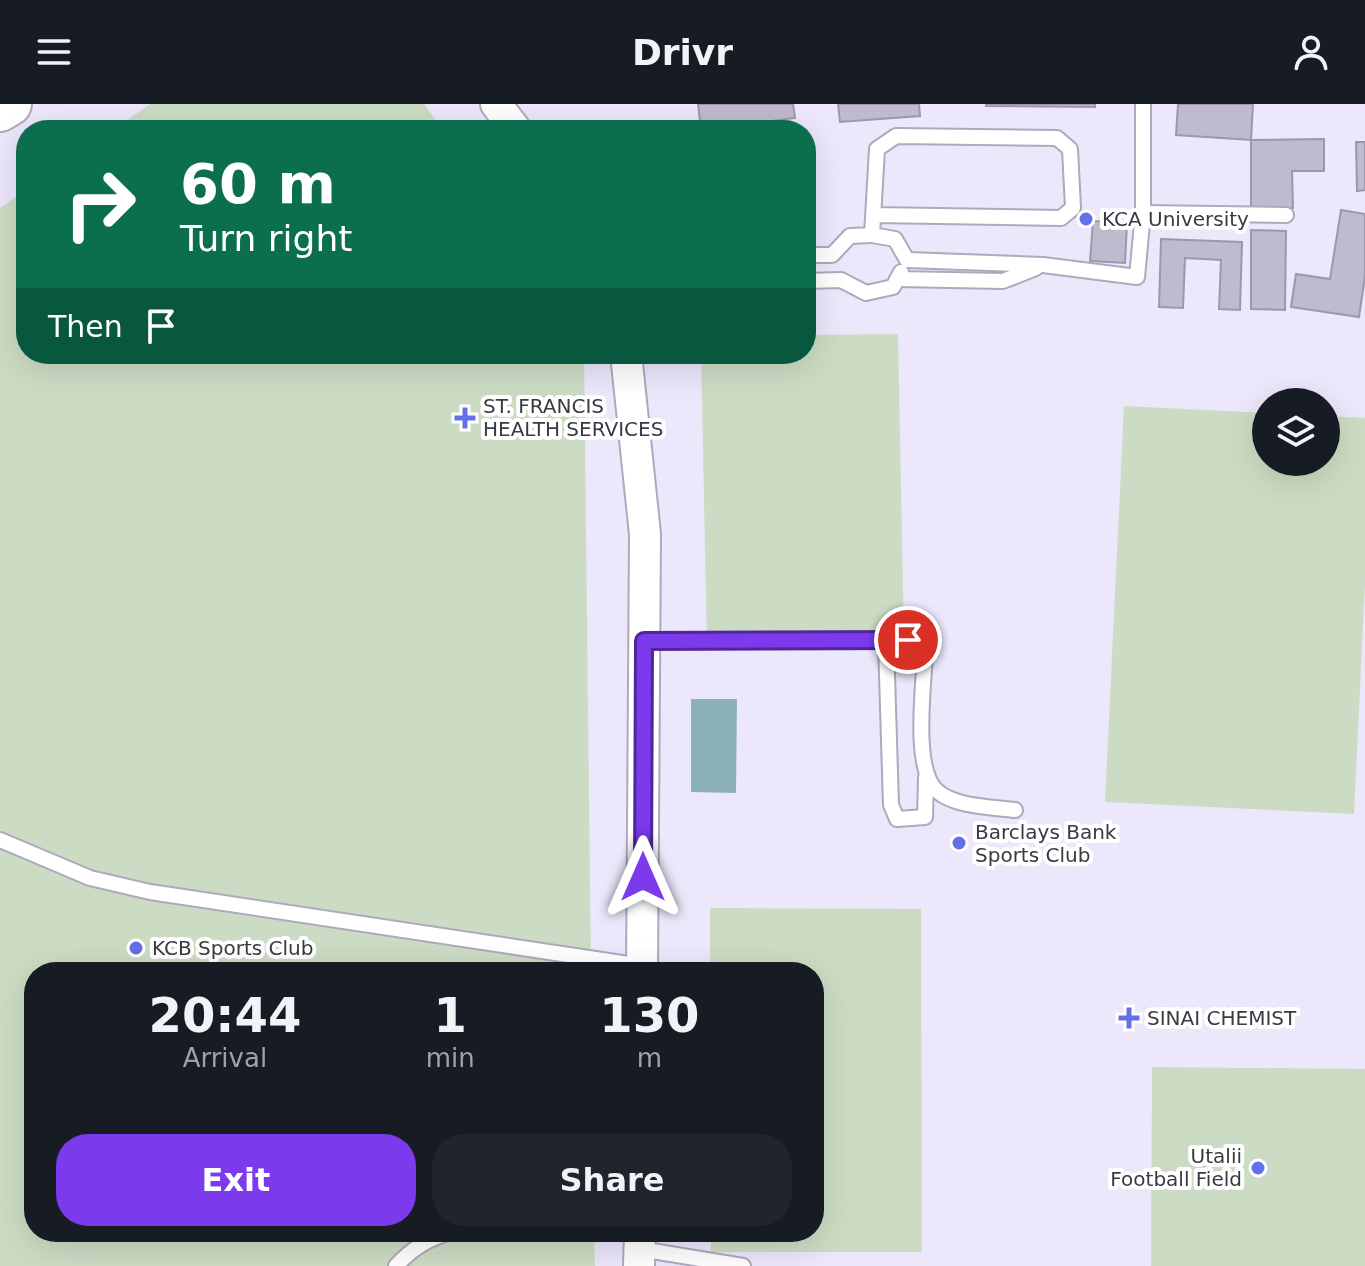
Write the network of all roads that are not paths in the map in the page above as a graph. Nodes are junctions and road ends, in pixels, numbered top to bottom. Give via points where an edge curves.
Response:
1 (10, 104) edge
2 (496, 104) edge
3 (1143, 104) edge
4 (0, 110) edge
5 (508, 120) edge
6 (1143, 213) junction
7 (874, 215) junction
8 (1286, 215) dead end
9 (872, 235) junction
10 (816, 255) edge
11 (832, 255) junction
12 (907, 260) junction
13 (1043, 265) junction
14 (897, 279) junction
15 (841, 280) junction
16 (816, 281) edge
17 (627, 364) edge
18 (644, 641) junction
19 (886, 642) junction
20 (926, 777) junction
21 (1015, 810) dead end
22 (0, 840) edge
23 (597, 962) edge
24 (642, 962) edge
25 (426, 1242) edge
26 (640, 1249) edge
27 (396, 1266) edge
28 (743, 1266) edge

1 - 4 main road
2 - 5 street
3 - 6 lane
6 - 8 lane
6 - 13 lane via 1137,277
7 - 7 lane via 877,149 896,136 1057,138 1070,149 1073,208 1061,218
7 - 9 lane
9 - 11 lane via 850,236
9 - 12 lane via 895,239
10 - 11 lane
11 - 15 lane
12 - 13 lane
12 - 14 lane
13 - 14 lane via 1003,281
14 - 15 lane via 893,287 866,293
15 - 16 lane
17 - 18 street via 645,534
18 - 19 lane
18 - 24 street
19 - 20 lane via 908,640 925,652
19 - 20 lane via 891,805 897,819 925,817
20 - 21 lane via 950,798
22 - 23 lane via 90,878 150,892
25 - 27 lane
26 - 28 lane

